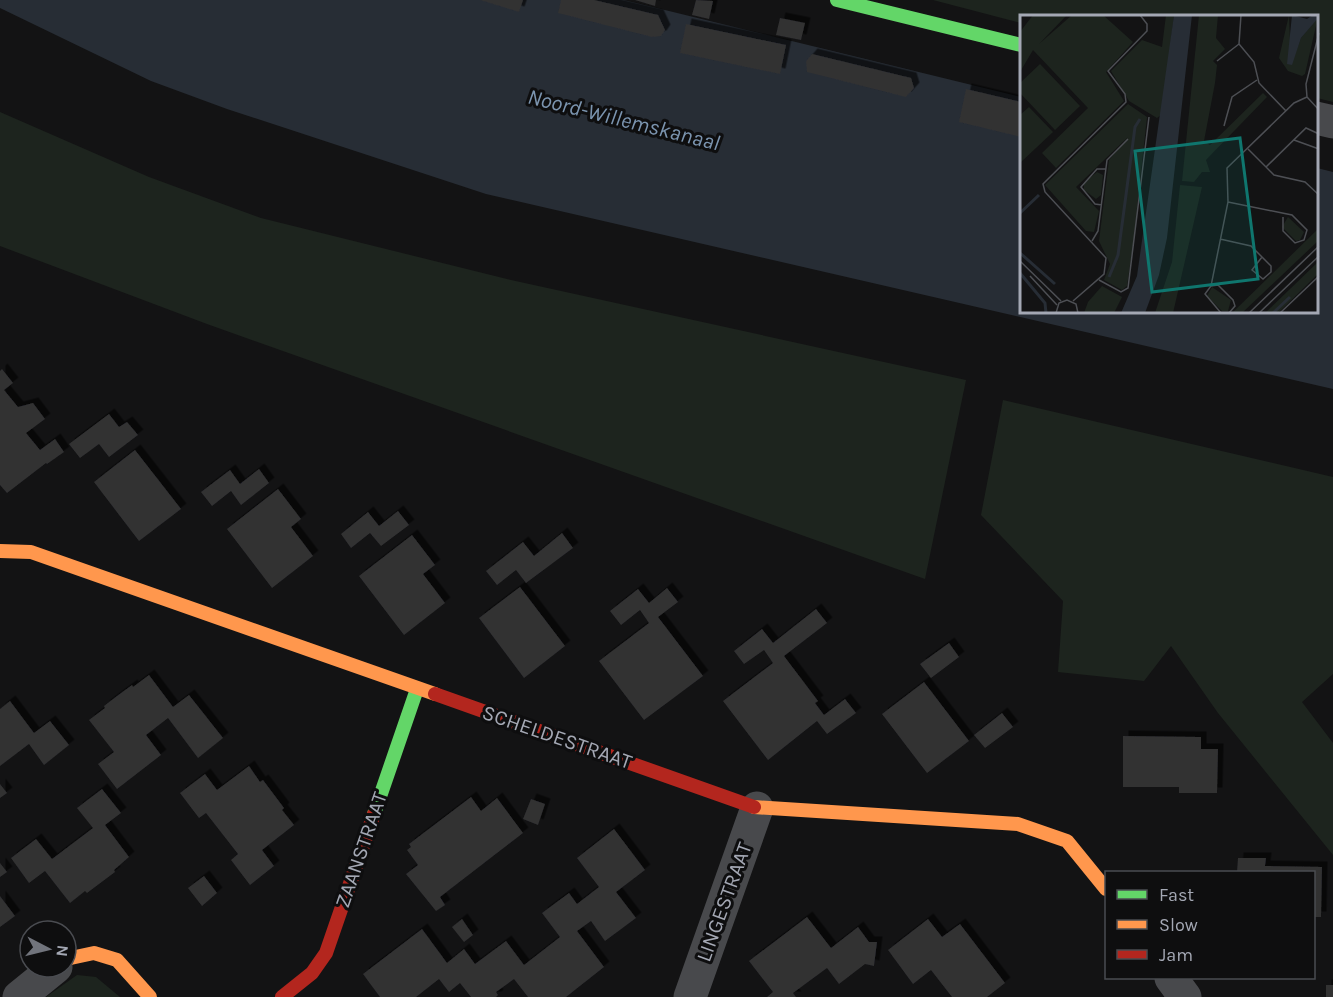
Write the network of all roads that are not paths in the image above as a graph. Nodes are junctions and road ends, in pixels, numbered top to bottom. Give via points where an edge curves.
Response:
1 (837, 0) edge
2 (1020, 45) edge
3 (1318, 118) edge
4 (1333, 122) edge
5 (0, 551) edge
6 (417, 689) junction
7 (757, 808) junction
8 (1105, 888) edge
9 (78, 956) edge
10 (41, 979) edge
11 (1172, 979) edge
12 (19, 997) edge
13 (150, 997) edge
14 (282, 997) edge
15 (690, 997) edge
16 (1185, 997) edge

1 - 2 street
3 - 4 street
5 - 6 street, SCHELDESTRAAT via 31,552
6 - 7 street, SCHELDESTRAAT
6 - 14 street, ZAANSTRAAT via 326,953 312,973
7 - 8 street, SCHELDESTRAAT via 1018,824 1067,841
7 - 15 street, LINGESTRAAT
9 - 13 street via 94,952 117,960
10 - 12 street
11 - 16 street

